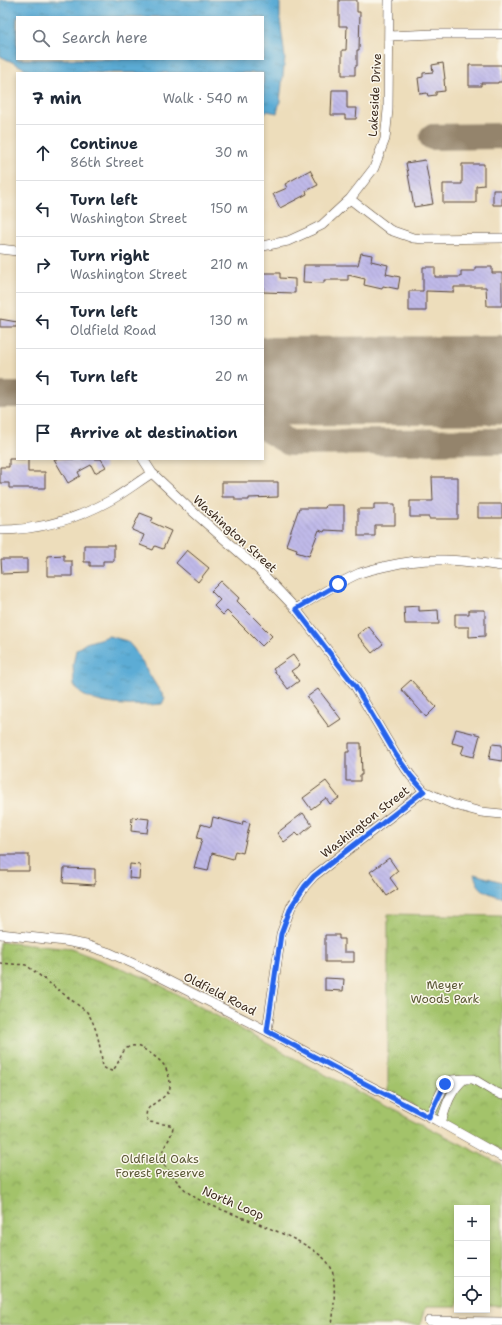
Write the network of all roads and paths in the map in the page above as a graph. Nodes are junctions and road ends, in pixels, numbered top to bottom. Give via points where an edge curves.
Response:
1 (389, 0) edge
2 (502, 34) edge
3 (389, 36) junction
4 (350, 199) junction
5 (502, 238) edge
6 (264, 246) edge
7 (0, 249) edge
8 (16, 251) edge
9 (144, 460) edge
10 (152, 473) junction
11 (0, 530) edge
12 (502, 566) edge
13 (296, 609) junction
14 (424, 791) junction
15 (502, 814) edge
16 (0, 934) edge
17 (0, 963) edge
18 (267, 1031) junction
19 (464, 1079) junction
20 (502, 1095) edge
21 (429, 1117) junction
22 (441, 1123) junction
23 (502, 1157) edge
24 (429, 1321) dead end
25 (502, 1322) edge
26 (332, 1325) edge

1 - 3 street, Lakeside Drive
2 - 3 street
3 - 4 street, Lakeside Drive via 385,139 374,168
4 - 5 street via 390,230 413,238
4 - 6 street, Lakeside Drive via 322,225 288,240
7 - 8 street
9 - 10 street, Washington Street
10 - 11 street via 112,499 82,514 32,528
10 - 13 street, Washington Street via 258,569
12 - 13 street via 441,559 397,563 351,577
13 - 14 street, Washington Street via 355,686 396,755
14 - 15 street via 452,804 480,812
14 - 18 street, Washington Street via 314,876 294,901 281,934
16 - 18 street, Oldfield Road via 65,941 110,953
17 - 26 path, North Loop via 26,965 86,1012 97,1032 103,1067 112,1071 117,1067 122,1052 132,1046 145,1049 164,1064 170,1079 168,1094 146,1112 149,1122 170,1125 173,1128 172,1136 161,1151 160,1160 177,1181 195,1197 270,1228 304,1244 320,1255 332,1269 334,1279
18 - 21 street, Oldfield Road
19 - 20 street via 473,1079
19 - 21 street via 452,1080 445,1084
19 - 22 street via 456,1086 450,1097
21 - 22 street, Oldfield Road
22 - 23 street, Oldfield Road
24 - 25 street

